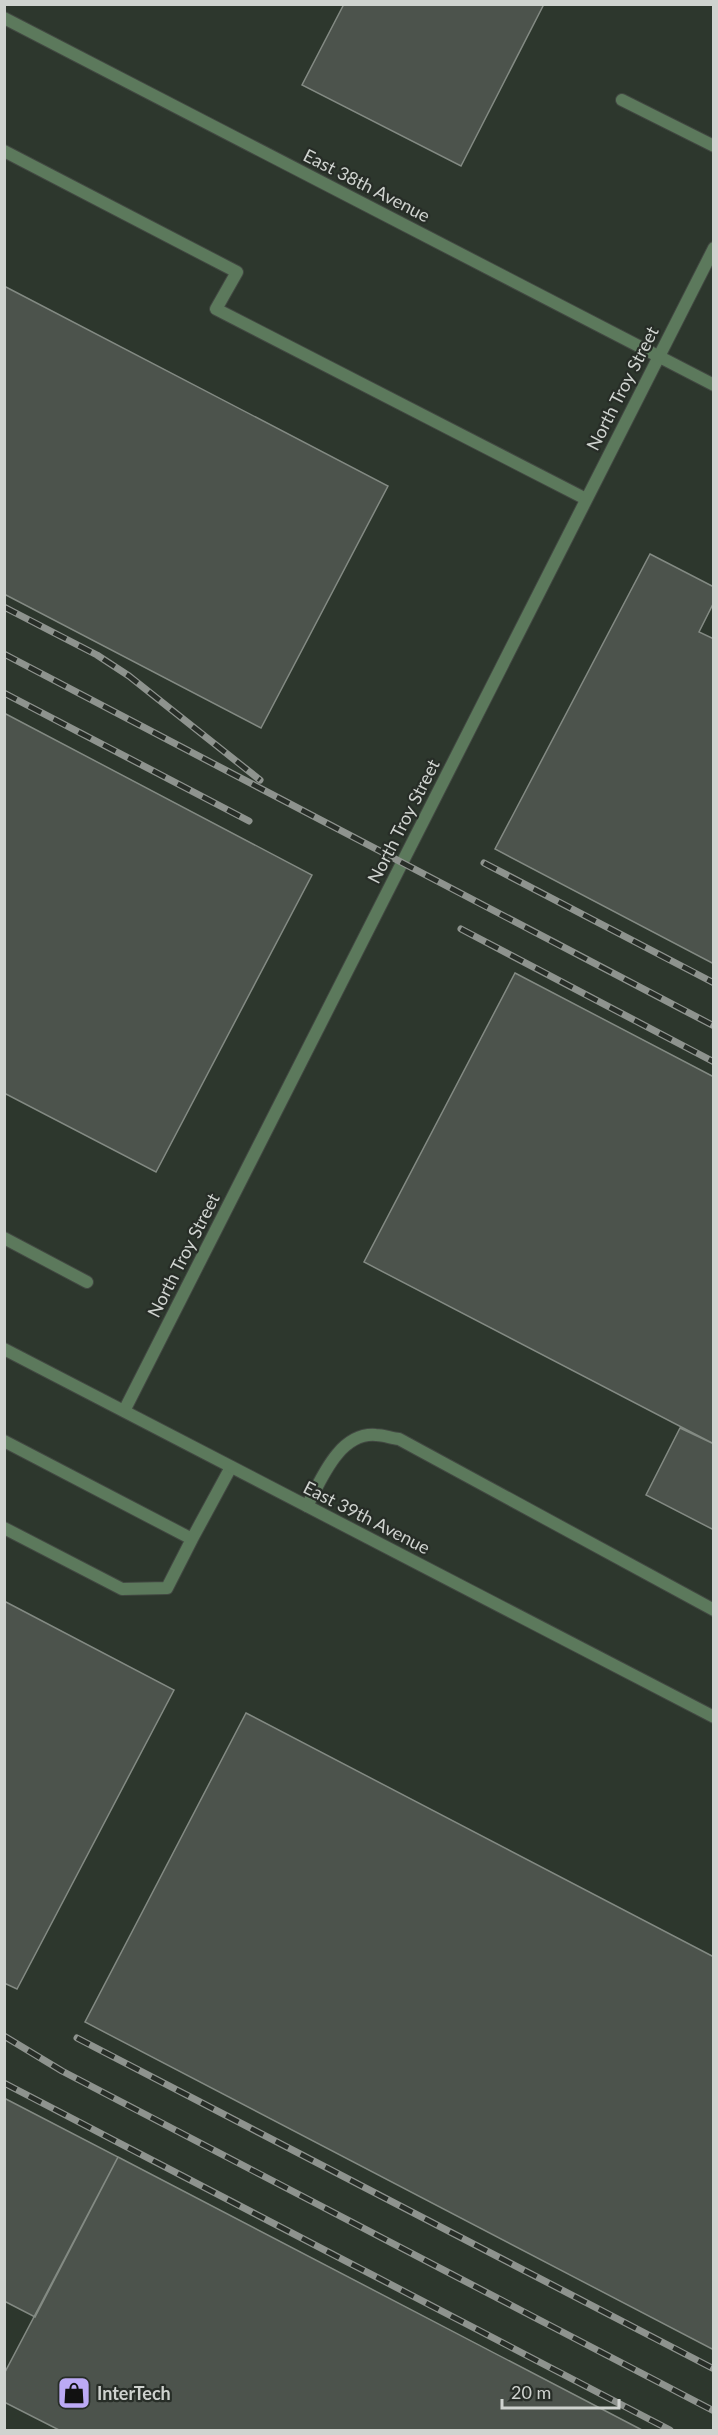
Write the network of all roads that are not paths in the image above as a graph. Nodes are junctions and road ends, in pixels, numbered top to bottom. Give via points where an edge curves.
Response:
1 (4, 18) edge
2 (622, 100) dead end
3 (714, 146) edge
4 (4, 151) edge
5 (714, 248) edge
6 (658, 356) junction
7 (714, 385) edge
8 (586, 499) junction
9 (4, 1238) edge
10 (87, 1282) dead end
11 (4, 1349) edge
12 (124, 1411) junction
13 (4, 1441) edge
14 (231, 1467) junction
15 (307, 1506) junction
16 (4, 1528) edge
17 (192, 1539) junction
18 (714, 1610) edge
19 (714, 1717) edge

1 - 6 street, East 38th Avenue
2 - 3 street
4 - 8 street via 237,272 216,309
5 - 6 street, North Troy Street
6 - 7 street, East 38th Avenue
6 - 8 street, North Troy Street
8 - 12 street, North Troy Street
9 - 10 street
11 - 12 street, East 39th Avenue
12 - 14 street, East 39th Avenue
13 - 17 street
14 - 15 street, East 39th Avenue
14 - 17 street
15 - 18 street via 329,1465 352,1440 373,1434 399,1439
15 - 19 street, East 39th Avenue
16 - 17 street via 122,1590 167,1588

